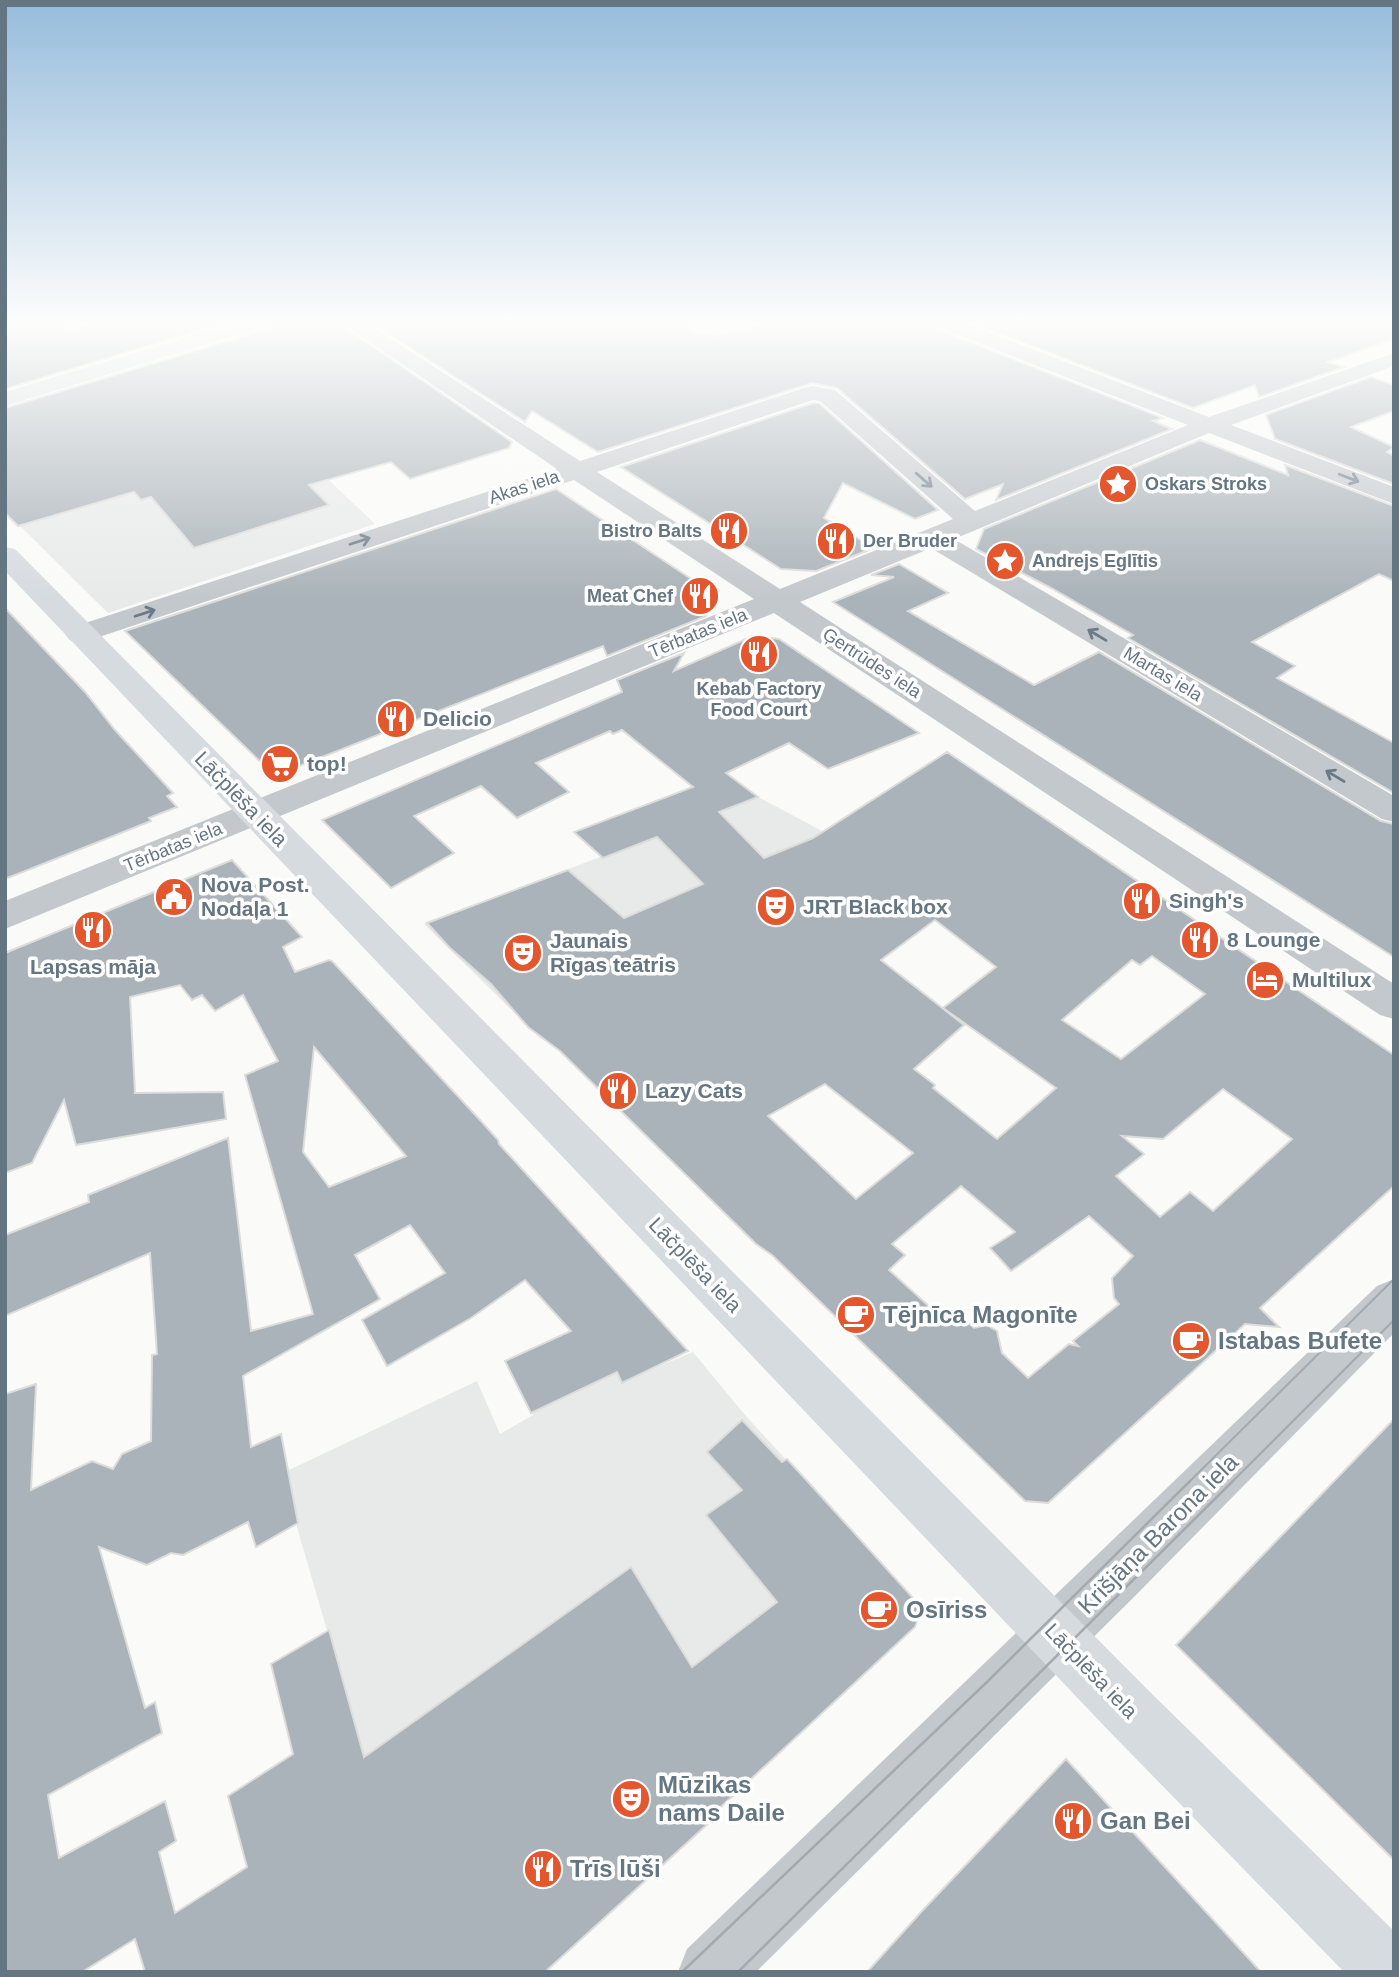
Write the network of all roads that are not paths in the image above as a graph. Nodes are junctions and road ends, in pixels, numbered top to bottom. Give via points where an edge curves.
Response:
1 (491, 414) edge
2 (747, 414) edge
3 (847, 414) edge
4 (1180, 414) edge
5 (1238, 414) edge
6 (1208, 425) junction
7 (576, 470) junction
8 (1394, 496) edge
9 (971, 521) junction
10 (932, 537) junction
11 (5, 555) edge
12 (777, 601) junction
13 (80, 634) junction
14 (1394, 811) edge
15 (256, 813) junction
16 (5, 916) edge
17 (1394, 1004) edge
18 (1394, 1301) edge
19 (1056, 1635) junction
20 (710, 1972) edge
21 (1388, 1972) edge

1 - 7 street, Ģertrūdes iela
7 -> 2 street, Akas iela
3 -> 9 street, Akas iela
4 - 6 street
5 - 6 street, Tērbatas iela
6 -> 8 street
6 - 9 street, Tērbatas iela
7 - 12 street, Ģertrūdes iela
13 -> 7 street, Akas iela
9 - 10 street, Tērbatas iela
10 - 12 street, Tērbatas iela
14 -> 10 street, Martas iela
11 - 13 main road, Lāčplēša iela
12 - 15 street, Tērbatas iela
12 - 17 street, Ģertrūdes iela
13 - 15 main road, Lāčplēša iela
15 - 16 street, Tērbatas iela
15 - 19 main road, Lāčplēša iela
18 - 19 street, Krišjāņa Barona iela
19 - 20 street, Krišjāņa Barona iela
19 - 21 main road, Lāčplēša iela

